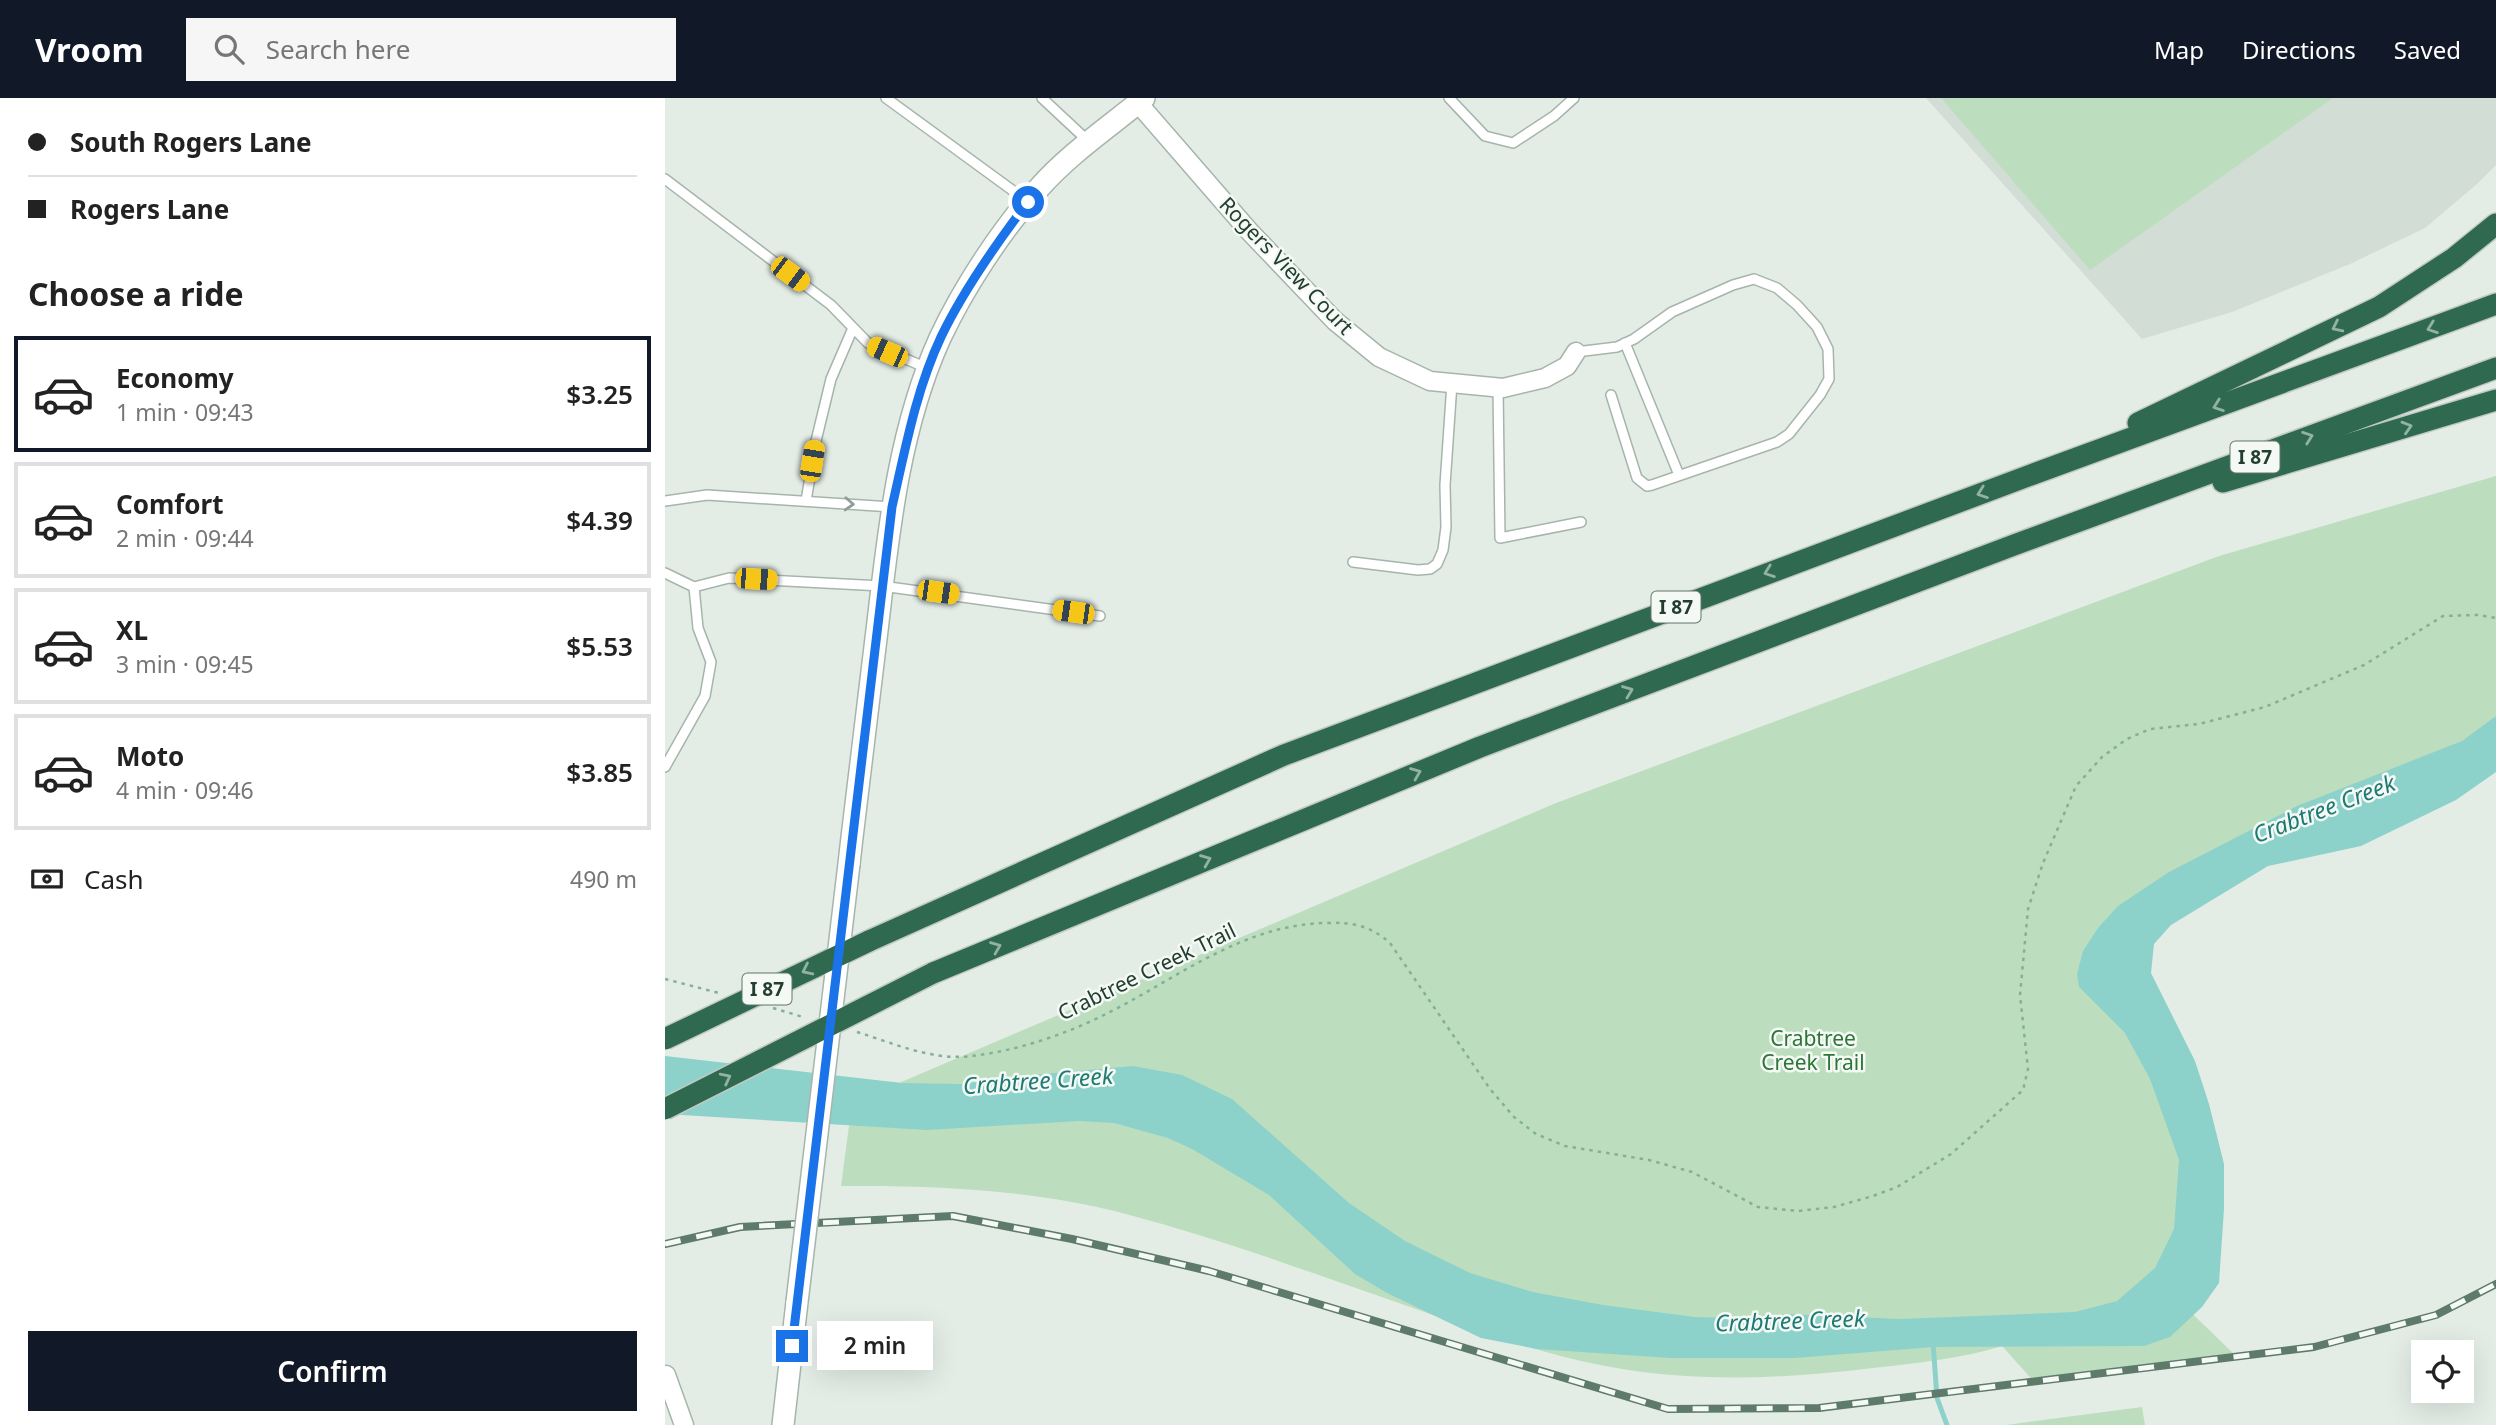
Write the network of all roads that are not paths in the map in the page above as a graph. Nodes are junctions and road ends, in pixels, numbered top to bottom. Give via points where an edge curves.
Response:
1 (886, 98) edge
2 (1042, 98) edge
3 (1449, 98) edge
4 (1574, 98) edge
5 (1141, 100) edge
6 (1089, 143) junction
7 (665, 178) edge
8 (1028, 202) junction
9 (2496, 224) edge
10 (2496, 304) edge
11 (852, 328) junction
12 (1625, 344) junction
13 (1576, 352) joint
14 (2496, 368) edge
15 (929, 369) junction
16 (1452, 383) junction
17 (1498, 388) junction
18 (1611, 395) dead end
19 (2496, 400) edge
20 (1679, 475) junction
21 (2028, 475) junction
22 (665, 501) edge
23 (806, 501) junction
24 (892, 507) junction
25 (1581, 522) dead end
26 (2014, 545) junction
27 (1353, 562) dead end
28 (665, 573) edge
29 (882, 586) junction
30 (694, 587) junction
31 (1100, 616) dead end
32 (665, 767) edge
33 (665, 1040) edge
34 (665, 1109) edge
35 (666, 1375) edge
36 (684, 1425) edge
37 (783, 1425) edge

1 - 8 lane
2 - 6 lane
3 - 4 lane via 1485,136 1513,143
5 - 6 street
5 - 16 street, Rogers View Court via 1249,231 1335,321 1378,357 1430,381
6 - 8 street
7 - 11 lane via 831,305
8 - 15 street via 973,280
9 -> 21 highway via 2379,307
10 -> 21 highway, I 87
11 - 15 lane via 868,343
11 - 23 lane via 831,379
12 - 13 lane
12 - 20 lane
12 - 20 lane via 1672,312 1754,279 1777,288 1797,305 1817,327 1828,349 1829,379 1789,434
13 - 17 street, Rogers View Court via 1567,366 1545,378
26 -> 14 highway, I 87
15 - 24 street
16 - 17 street, Rogers View Court
16 - 27 lane via 1445,527 1437,564 1418,570
17 - 25 lane via 1500,538
18 - 20 lane via 1637,478 1647,486
26 -> 19 highway
21 -> 33 highway, I 87, bridge via 1284,755 869,941
22 - 23 lane via 707,495
23 -> 24 lane
24 - 29 street
34 -> 26 highway, I 87, bridge via 933,973 1480,747
28 - 30 lane
29 - 30 lane via 729,578
29 - 31 lane
29 - 37 street, bridge
30 - 32 lane via 698,628 711,662 705,696
35 - 36 street

